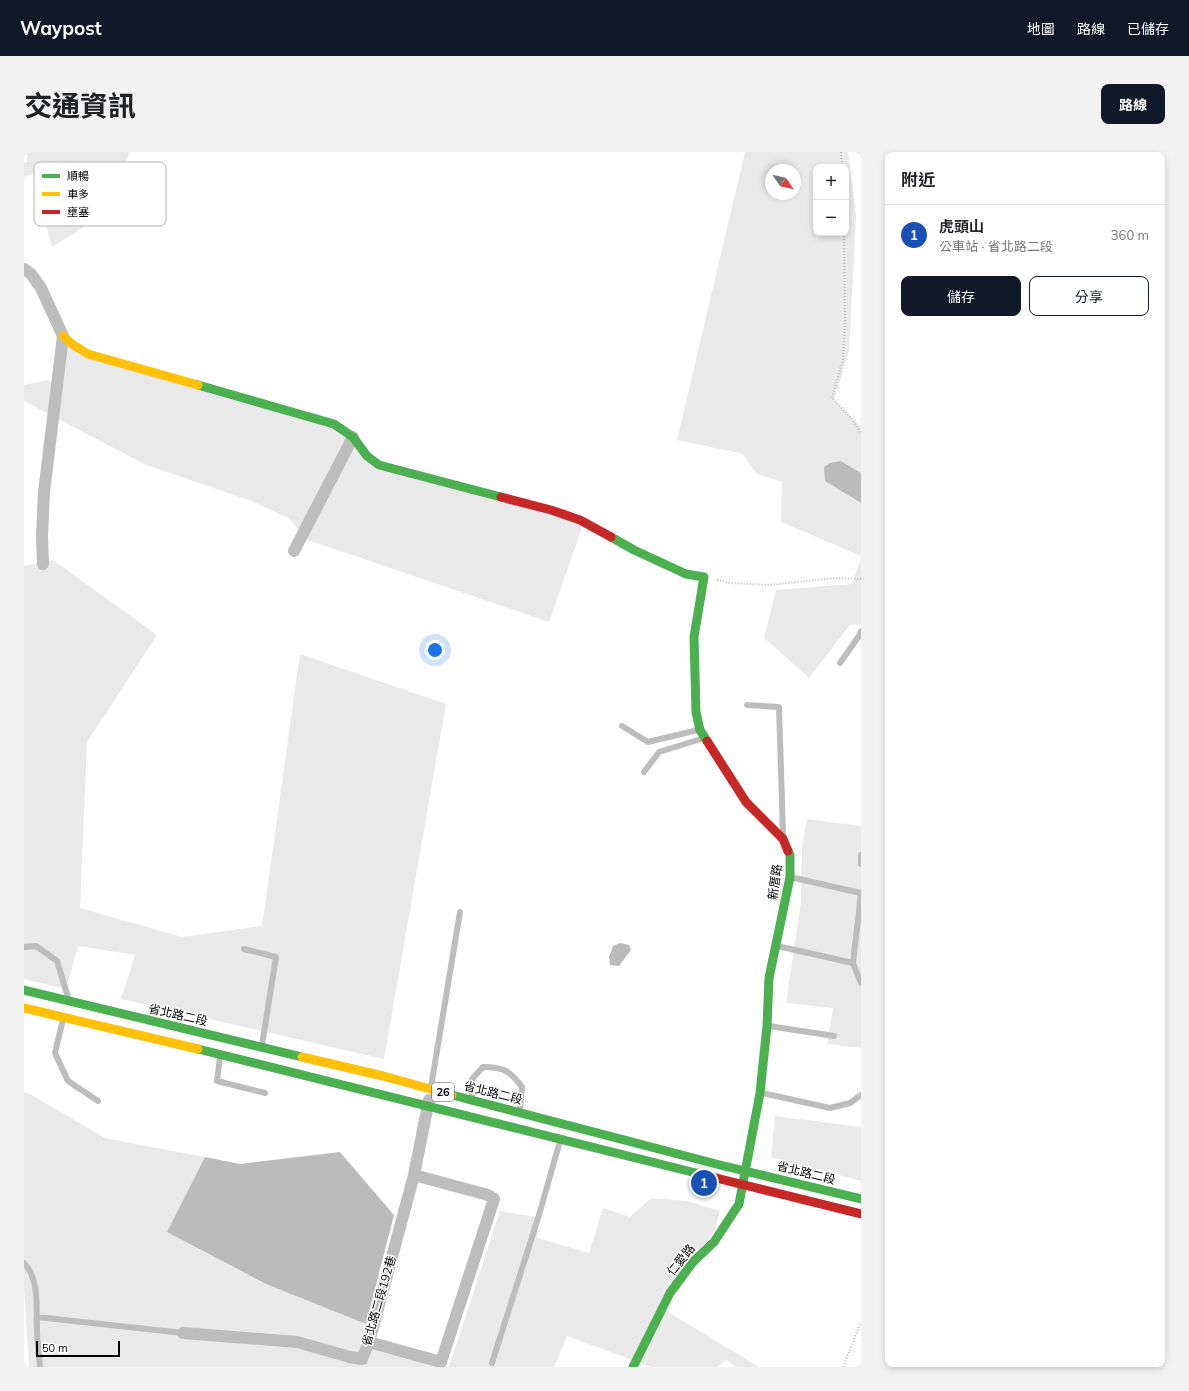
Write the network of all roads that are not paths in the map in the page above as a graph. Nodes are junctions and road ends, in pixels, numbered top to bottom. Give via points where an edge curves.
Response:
1 (24, 268) edge
2 (63, 336) junction
3 (353, 437) junction
4 (294, 550) dead end
5 (43, 564) dead end
6 (861, 631) edge
7 (840, 664) dead end
8 (747, 705) dead end
9 (622, 726) dead end
10 (702, 733) junction
11 (644, 772) dead end
12 (783, 839) junction
13 (861, 855) edge
14 (861, 864) edge
15 (790, 877) junction
16 (861, 893) edge
17 (460, 912) dead end
18 (776, 945) junction
19 (24, 947) edge
20 (244, 949) dead end
21 (853, 963) junction
22 (861, 983) edge
23 (24, 990) edge
24 (69, 1000) junction
25 (24, 1008) edge
26 (63, 1017) junction
27 (767, 1026) junction
28 (834, 1036) dead end
29 (262, 1047) junction
30 (220, 1055) junction
31 (430, 1089) junction
32 (265, 1093) dead end
33 (760, 1093) junction
34 (861, 1095) edge
35 (472, 1100) junction
36 (98, 1101) dead end
37 (427, 1107) junction
38 (520, 1112) junction
39 (560, 1140) junction
40 (745, 1170) junction
41 (414, 1175) junction
42 (744, 1184) junction
43 (861, 1199) edge
44 (861, 1214) edge
45 (24, 1263) edge
46 (37, 1317) junction
47 (183, 1333) joint
48 (369, 1342) junction
49 (492, 1363) dead end
50 (40, 1367) edge
51 (633, 1367) edge

1 - 2 street via 42,288
2 - 3 main road via 88,354 334,424
2 - 5 street via 44,492
3 - 4 street
3 - 10 main road, 新厝路 via 367,456 379,465 551,510 580,520 634,550 686,574 704,577 694,637 696,712
6 - 7 lane
8 - 12 lane via 779,707
9 - 10 lane via 648,742
10 - 11 lane via 659,752
10 - 12 main road, 新厝路 via 746,802
12 - 15 main road, 新厝路 via 790,856
13 - 14 lane
15 - 16 lane
15 - 18 main road, 新厝路
16 - 21 lane
17 - 31 lane
18 - 21 lane
18 - 27 main road, 新厝路 via 769,978
19 - 24 lane via 36,946 57,961
20 - 29 lane via 276,957
21 - 22 lane
23 - 24 main road, 省北路二段 / 26
24 - 29 main road, 省北路二段 / 26
25 - 26 main road, 26
26 - 30 main road, 26
26 - 36 lane via 55,1053 68,1081
27 - 28 lane
27 - 33 main road, 新厝路
29 - 31 main road, 省北路二段 / 26
30 - 32 lane via 217,1081
30 - 37 main road, 26
31 - 35 main road, 省北路二段 / 26
31 - 37 street, 省北路二段192巷
33 - 34 lane via 830,1108 850,1103
33 - 40 main road, 新厝路
35 - 38 main road, 省北路二段 / 26
35 - 38 lane via 472,1079 483,1067 496,1067 512,1074 522,1087
37 - 39 main road, 26
37 - 41 street, 省北路二段192巷
38 - 40 main road, 省北路二段 / 26
39 - 42 main road, 26
39 - 49 lane
40 - 42 main road, 仁愛路
40 - 43 main road, 省北路二段 / 26
41 - 48 street, 省北路二段192巷
41 - 48 street via 488,1195 494,1199 441,1362
42 - 44 main road, 26
42 - 51 main road, 仁愛路 via 739,1204 727,1224 714,1242 687,1269 670,1293
45 - 46 lane via 34,1281
46 - 47 lane
46 - 50 lane
47 - 48 street, 省北路二段192巷 via 297,1342 362,1358

